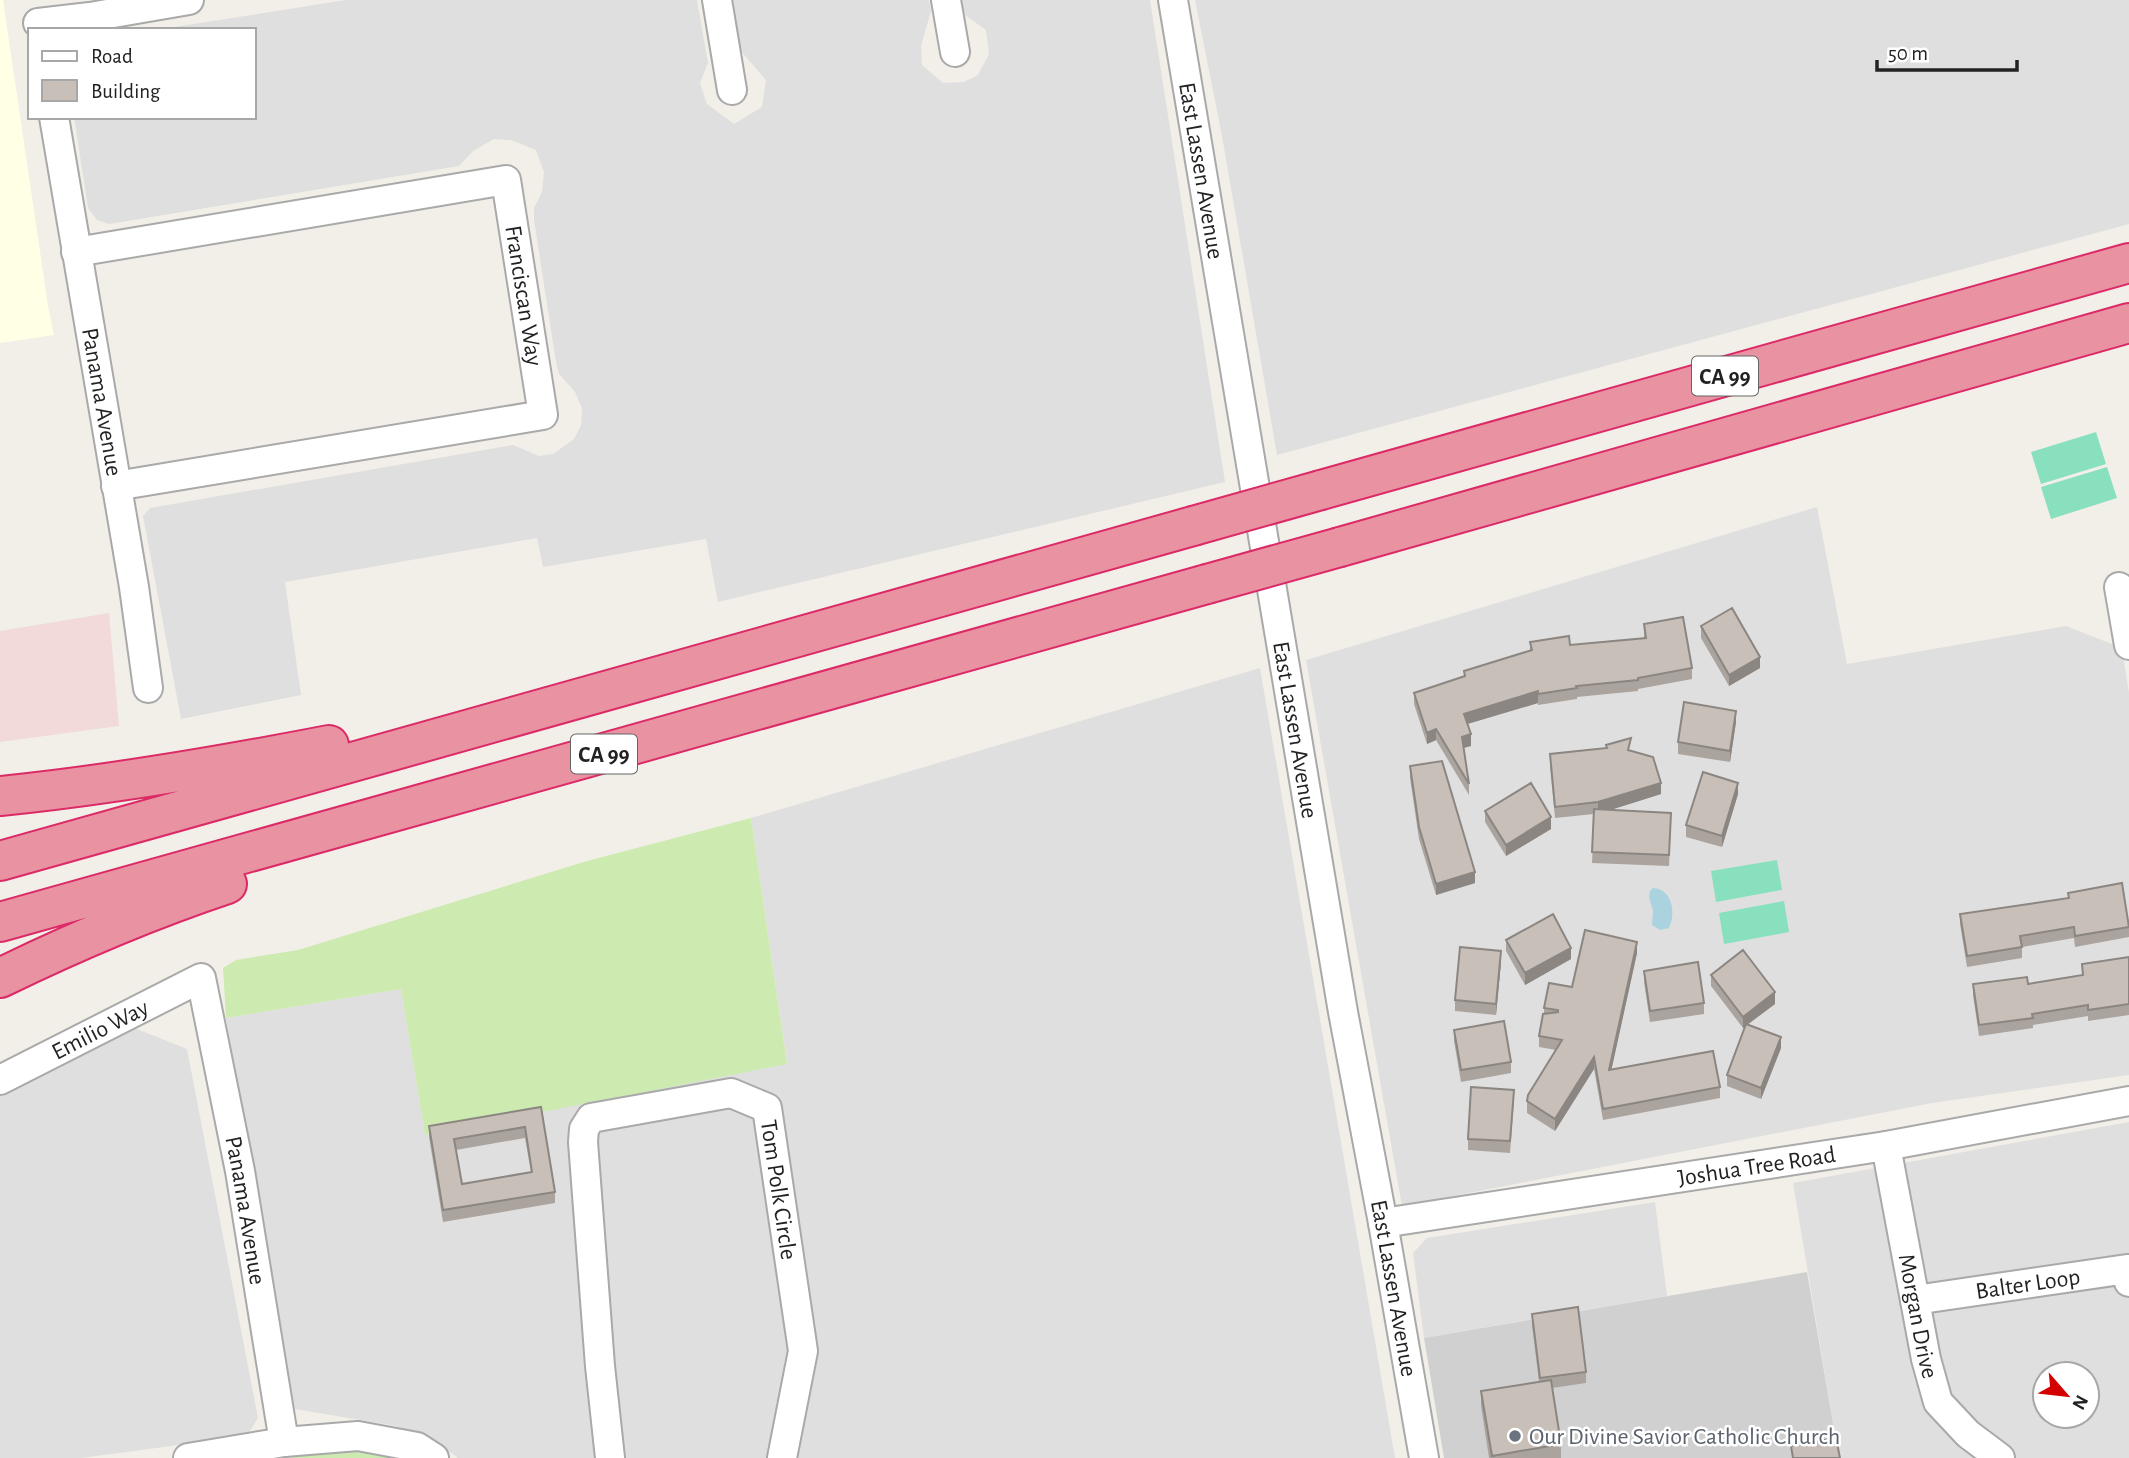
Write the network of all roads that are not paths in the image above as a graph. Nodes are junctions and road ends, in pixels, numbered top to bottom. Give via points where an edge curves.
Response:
1 (189, 0) edge
2 (717, 0) edge
3 (946, 0) edge
4 (1173, 0) edge
5 (37, 18) edge
6 (955, 52) dead end
7 (732, 90) dead end
8 (54, 119) edge
9 (76, 252) junction
10 (2129, 263) edge
11 (2129, 323) edge
12 (116, 486) junction
13 (2119, 587) dead end
14 (2129, 645) edge
15 (148, 688) dead end
16 (525, 713) junction
17 (0, 796) edge
18 (439, 800) junction
19 (0, 861) edge
20 (0, 922) edge
21 (0, 978) edge
22 (201, 978) joint
23 (0, 1080) edge
24 (2129, 1101) edge
25 (1886, 1146) junction
26 (1384, 1223) junction
27 (2129, 1282) edge
28 (1915, 1300) junction
29 (284, 1443) junction
30 (188, 1458) edge
31 (434, 1458) edge
32 (610, 1458) edge
33 (782, 1458) edge
34 (1424, 1458) edge
35 (2000, 1458) edge

1 - 5 street via 90,17
2 - 7 street
3 - 6 street
4 - 26 street, East Lassen Avenue via 1343,1012
8 - 9 street, Panama Avenue
9 - 12 street, Panama Avenue
9 - 12 street, Franciscan Way via 506,180 543,415
10 - 16 highway, CA 99, bridge
11 - 18 highway, CA 99, bridge
12 - 15 street, Panama Avenue
13 - 14 street
16 - 17 highway via 437,724 158,776
16 - 19 highway, CA 99
18 - 20 highway, CA 99
18 - 21 highway via 419,820 166,904
22 - 23 street, Emilio Way
22 - 29 street, Panama Avenue via 240,1171
24 - 25 street, Joshua Tree Road
25 - 26 street, Joshua Tree Road
25 - 28 street, Morgan Drive
26 - 34 street, East Lassen Avenue
27 - 28 street, Balter Loop via 2127,1269
28 - 35 street, Morgan Drive via 1938,1402 1968,1434
29 - 30 street
29 - 31 street via 358,1436 417,1447
32 - 33 street, Tom Polk Circle via 584,1129 591,1118 601,1115 731,1093 767,1108 803,1351

